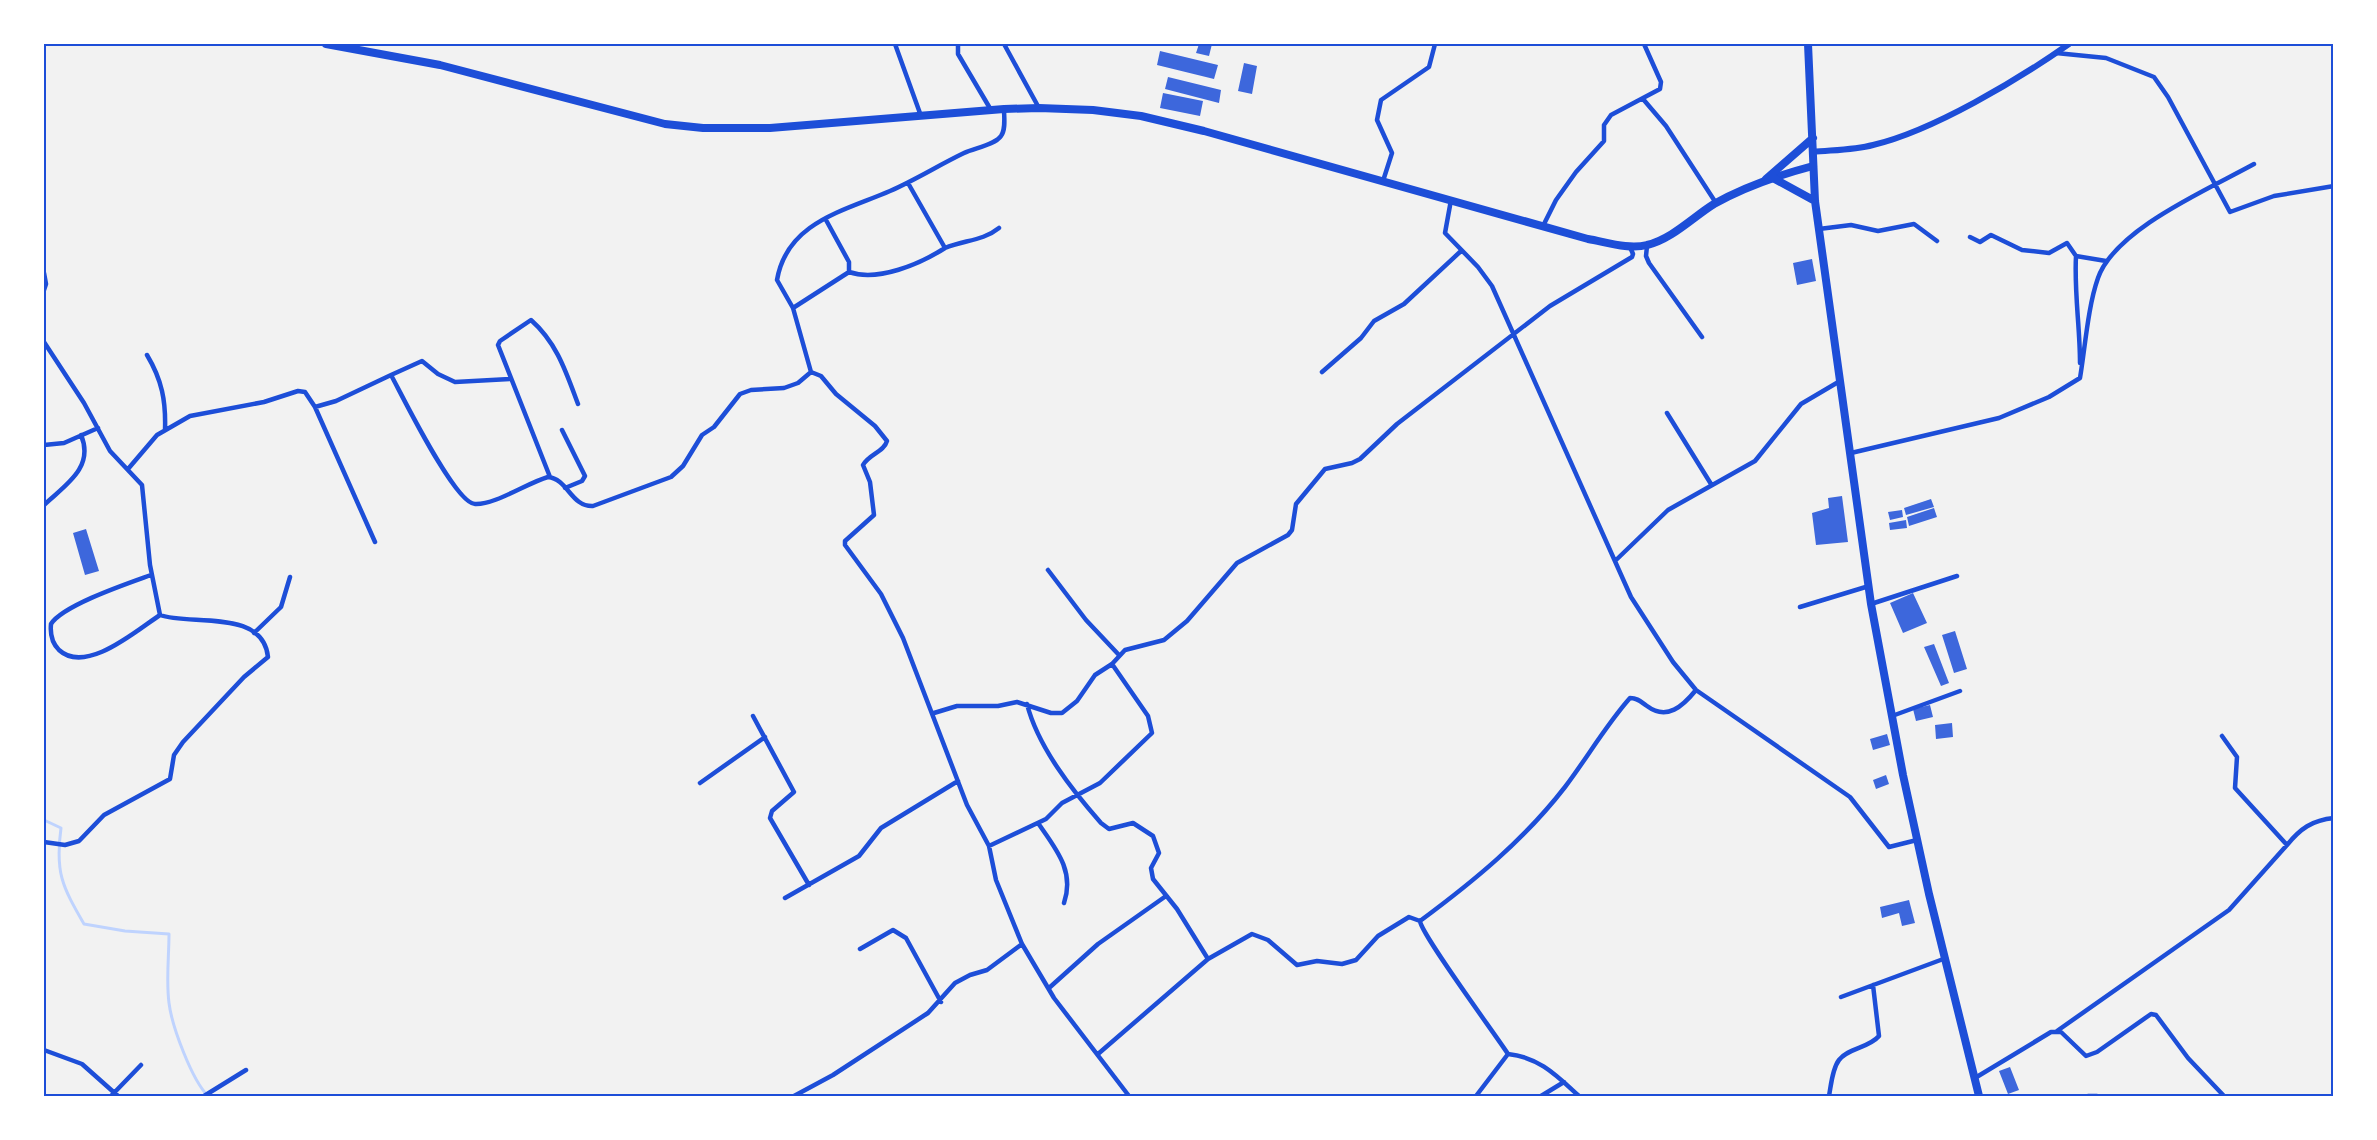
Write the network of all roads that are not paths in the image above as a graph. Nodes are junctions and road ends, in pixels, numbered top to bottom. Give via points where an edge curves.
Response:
1 (326, 44) edge
2 (338, 44) edge
3 (895, 44) edge
4 (958, 44) edge
5 (1004, 44) edge
6 (1435, 44) edge
7 (1644, 44) edge
8 (1808, 44) edge
9 (2069, 44) edge
10 (2056, 53) junction
11 (1643, 99) junction
12 (1039, 108) junction
13 (1004, 109) junction
14 (991, 110) junction
15 (921, 116) junction
16 (1813, 138) junction
17 (1814, 152) junction
18 (2254, 164) dead end
19 (1813, 166) junction
20 (1768, 178) junction
21 (1383, 182) junction
22 (909, 183) junction
23 (2216, 185) junction
24 (2334, 186) edge
25 (1451, 200) junction
26 (1815, 201) junction
27 (1716, 203) junction
28 (826, 220) junction
29 (1543, 226) junction
30 (999, 228) dead end
31 (1819, 229) junction
32 (1970, 237) dead end
33 (1937, 241) dead end
34 (1629, 246) junction
35 (1647, 246) junction
36 (945, 248) junction
37 (1461, 251) junction
38 (2076, 256) junction
39 (2106, 261) junction
40 (849, 272) junction
41 (44, 273) edge
42 (44, 290) edge
43 (794, 308) junction
44 (1514, 334) junction
45 (1702, 337) dead end
46 (44, 342) edge
47 (147, 355) dead end
48 (811, 372) junction
49 (1322, 372) dead end
50 (391, 375) junction
51 (2080, 378) junction
52 (510, 380) junction
53 (1840, 381) junction
54 (578, 404) dead end
55 (315, 407) junction
56 (1667, 413) dead end
57 (98, 428) junction
58 (562, 429) dead end
59 (165, 430) junction
60 (81, 435) junction
61 (44, 445) edge
62 (1851, 453) junction
63 (128, 469) junction
64 (550, 477) junction
65 (1711, 484) junction
66 (565, 488) junction
67 (44, 505) edge
68 (375, 542) dead end
69 (1615, 561) junction
70 (1048, 570) dead end
71 (152, 575) junction
72 (1958, 576) dead end
73 (290, 577) dead end
74 (1869, 586) junction
75 (1871, 604) junction
76 (1800, 607) dead end
77 (160, 615) junction
78 (254, 633) junction
79 (1119, 655) junction
80 (1112, 664) junction
81 (1696, 690) junction
82 (1960, 691) dead end
83 (1027, 703) junction
84 (934, 713) junction
85 (753, 716) dead end
86 (1892, 716) junction
87 (2222, 736) dead end
88 (765, 737) junction
89 (958, 781) junction
90 (700, 783) dead end
91 (1077, 794) junction
92 (2334, 818) edge
93 (1038, 823) junction
94 (1917, 840) junction
95 (44, 842) edge
96 (2286, 845) junction
97 (989, 846) junction
98 (809, 885) junction
99 (1166, 896) junction
100 (785, 898) dead end
101 (1064, 903) dead end
102 (1420, 921) junction
103 (1022, 944) junction
104 (860, 949) dead end
105 (1946, 958) junction
106 (1208, 959) junction
107 (1874, 985) junction
108 (1049, 988) junction
109 (1841, 996) dead end
110 (941, 1002) junction
111 (2056, 1031) junction
112 (44, 1050) edge
113 (1098, 1054) junction
114 (1508, 1054) junction
115 (141, 1065) dead end
116 (246, 1070) dead end
117 (1976, 1078) junction
118 (1564, 1082) junction
119 (114, 1095) edge
120 (204, 1096) edge
121 (794, 1096) edge
122 (1129, 1096) edge
123 (1476, 1096) edge
124 (1541, 1096) edge
125 (1579, 1096) edge
126 (1829, 1096) edge
127 (1980, 1096) edge
128 (2088, 1096) edge
129 (2097, 1096) edge
130 (2224, 1096) edge

1 - 2 main road
2 - 15 main road via 462,70 687,127 740,130
3 - 15 street
4 - 14 street via 958,54
5 - 12 street
6 - 21 street via 1429,67 1381,100 1377,120 1392,153
7 - 11 street via 1661,85 1659,91
8 - 16 main road
9 - 10 street
10 - 17 street via 1990,92 1891,140 1872,146
10 - 23 street via 2106,58 2154,77
11 - 27 street via 1666,126
11 - 29 street via 1618,109 1606,120 1604,141 1576,172
12 - 13 main road
12 - 21 main road via 1141,116
13 - 14 main road
13 - 22 street via 1000,137
14 - 15 main road
16 - 17 main road
16 - 20 main road
17 - 19 main road
18 - 23 street
19 - 20 main road
19 - 26 main road
20 - 26 main road
20 - 27 main road
21 - 25 main road
22 - 28 street via 840,209
22 - 36 street
23 - 24 street via 2230,212 2274,196
23 - 39 street via 2138,229
25 - 29 main road
25 - 37 street via 1445,233
26 - 31 main road
27 - 35 main road
28 - 40 street via 849,262
28 - 43 street via 799,236 781,261 777,280
29 - 34 main road
30 - 36 street via 990,235
31 - 33 street via 1851,225 1878,231 1914,224
31 - 53 main road
32 - 38 street via 1980,242 1991,236 2022,250 2049,254 2067,243
34 - 35 main road
34 - 44 street via 1632,257 1550,306
35 - 45 street via 1649,263
36 - 40 street via 896,269 865,276
37 - 44 street via 1492,286
37 - 49 street via 1404,304 1374,321 1361,338
38 - 39 street
38 - 51 street via 2074,288 2080,331
39 - 51 street via 2098,279
40 - 43 street
41 - 42 street
43 - 48 street
44 - 69 street
44 - 79 street via 1397,424 1360,459 1325,469 1296,504 1288,535 1237,563 1170,635
46 - 57 street
47 - 59 street via 162,384
48 - 66 street via 784,388 740,394 702,435 677,472 661,483 585,506
48 - 84 street via 821,375 887,441 863,465 875,513 845,541 845,546 881,594
50 - 52 street via 422,361 455,382
50 - 55 street via 336,402
50 - 64 street via 439,464 467,501 476,505 490,501
51 - 62 street via 2049,397 1999,418
52 - 54 street via 500,341 531,320 550,338
52 - 64 street
53 - 62 main road
53 - 65 street via 1801,404 1755,461
55 - 59 street via 305,392 298,391 264,402 202,412
55 - 68 street
56 - 65 street
57 - 60 street
57 - 63 street via 110,451
58 - 66 street via 585,476
59 - 63 street
60 - 61 street via 52,447
60 - 67 street via 85,447 83,467
62 - 74 main road
63 - 71 street via 144,490
64 - 66 street
65 - 69 street via 1668,510
69 - 81 street via 1650,628
70 - 79 street
71 - 77 street
71 - 77 street via 106,591 59,616 51,624 50,634 61,652 78,658 91,656 108,650
72 - 75 street
73 - 78 street via 281,607
74 - 75 main road
74 - 76 street
75 - 86 main road
77 - 78 street via 218,620
78 - 95 street via 268,653 267,660 247,674 183,742 174,755 170,779 104,815 79,841
79 - 80 street
80 - 83 street via 1095,675 1077,701 1062,713 1051,713
80 - 91 street via 1148,716 1152,733 1112,773
81 - 94 street via 1850,798 1889,847
81 - 102 street via 1671,712 1659,713 1630,698 1531,826 1481,875
82 - 86 street
83 - 84 street via 957,706
83 - 91 street via 1032,723
84 - 89 street
85 - 88 street
86 - 94 main road
87 - 96 street via 2237,757 2235,788
88 - 90 street
88 - 98 street via 794,792 772,811 770,818
89 - 97 street
89 - 98 street via 881,828 859,856
91 - 93 street
91 - 99 street via 1105,827 1116,828 1128,822 1153,836 1159,853 1151,872
92 - 96 street via 2306,826
93 - 97 street
93 - 101 street via 1058,853 1069,882
94 - 105 main road
96 - 111 street via 2229,910
97 - 103 street via 996,880
98 - 100 street
99 - 106 street
99 - 108 street via 1098,944
102 - 106 street via 1409,917 1378,936 1356,960 1348,963 1322,961 1297,965 1268,940 1252,934
102 - 114 street via 1434,948
103 - 108 street
103 - 110 street via 987,970 956,983
104 - 110 street via 893,930 899,932
105 - 107 street
105 - 117 main road
106 - 113 street
107 - 109 street
107 - 126 street via 1879,1036 1841,1057
108 - 113 street
110 - 121 street via 833,1075
111 - 117 street
111 - 130 street via 2066,1035 2086,1056 2148,1015 2156,1015 2188,1058
112 - 119 street via 82,1064
113 - 122 street
114 - 118 street via 1536,1060
114 - 123 street
115 - 119 street
116 - 120 street
117 - 127 main road
118 - 124 street
118 - 125 street
128 - 129 street

